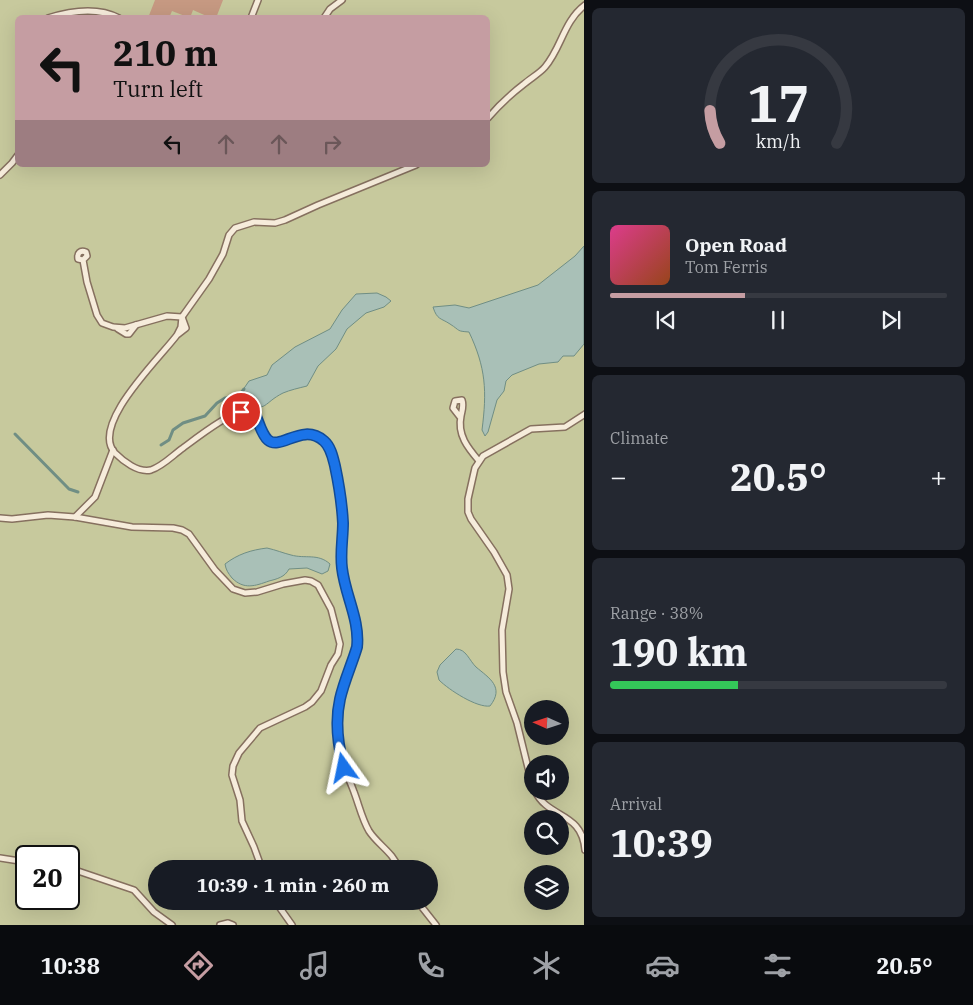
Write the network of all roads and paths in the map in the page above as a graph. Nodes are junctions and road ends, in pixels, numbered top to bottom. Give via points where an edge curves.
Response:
1 (258, 0) edge
2 (342, 0) edge
3 (584, 5) edge
4 (64, 15) edge
5 (113, 15) edge
6 (252, 15) edge
7 (326, 15) edge
8 (490, 116) edge
9 (15, 160) edge
10 (411, 167) edge
11 (0, 175) edge
12 (83, 260) dead end
13 (182, 317) junction
14 (584, 414) edge
15 (460, 417) dead end
16 (112, 450) junction
17 (479, 461) junction
18 (75, 517) junction
19 (0, 518) edge
20 (525, 755) edge
21 (542, 800) edge
22 (584, 850) edge
23 (0, 858) edge
24 (15, 860) edge
25 (259, 860) edge
26 (395, 860) edge
27 (80, 872) edge
28 (281, 910) edge
29 (424, 910) edge
30 (172, 925) edge
31 (220, 925) edge
32 (233, 925) edge
33 (292, 925) edge
34 (436, 925) edge

1 - 6 lane
2 - 7 lane
3 - 8 lane via 567,25 545,68
4 - 5 lane via 86,11
9 - 11 lane
10 - 13 lane via 284,220 254,222 235,228 209,279
12 - 13 lane via 102,323 125,328 167,316
13 - 16 lane via 186,328 124,398 110,431
14 - 17 lane via 564,427 531,429
15 - 17 lane via 463,440
16 - 18 lane via 96,497
16 - 26 lane via 134,467 151,470 222,421 241,412 256,416 266,439 272,442 305,434 325,442 332,456 341,495 342,568 358,637 339,701 339,750 370,832
17 - 20 lane via 471,482 468,512 507,576 509,589 502,630 503,672
18 - 19 lane
18 - 25 lane via 132,527 159,526 182,530 193,539 223,579 246,593 305,580 321,590 340,644 320,691 305,707 260,728 239,753 233,766 242,821
21 - 22 lane via 574,822 582,835
23 - 24 lane
27 - 30 lane via 134,890 154,912
28 - 33 lane
29 - 34 lane
31 - 32 lane

